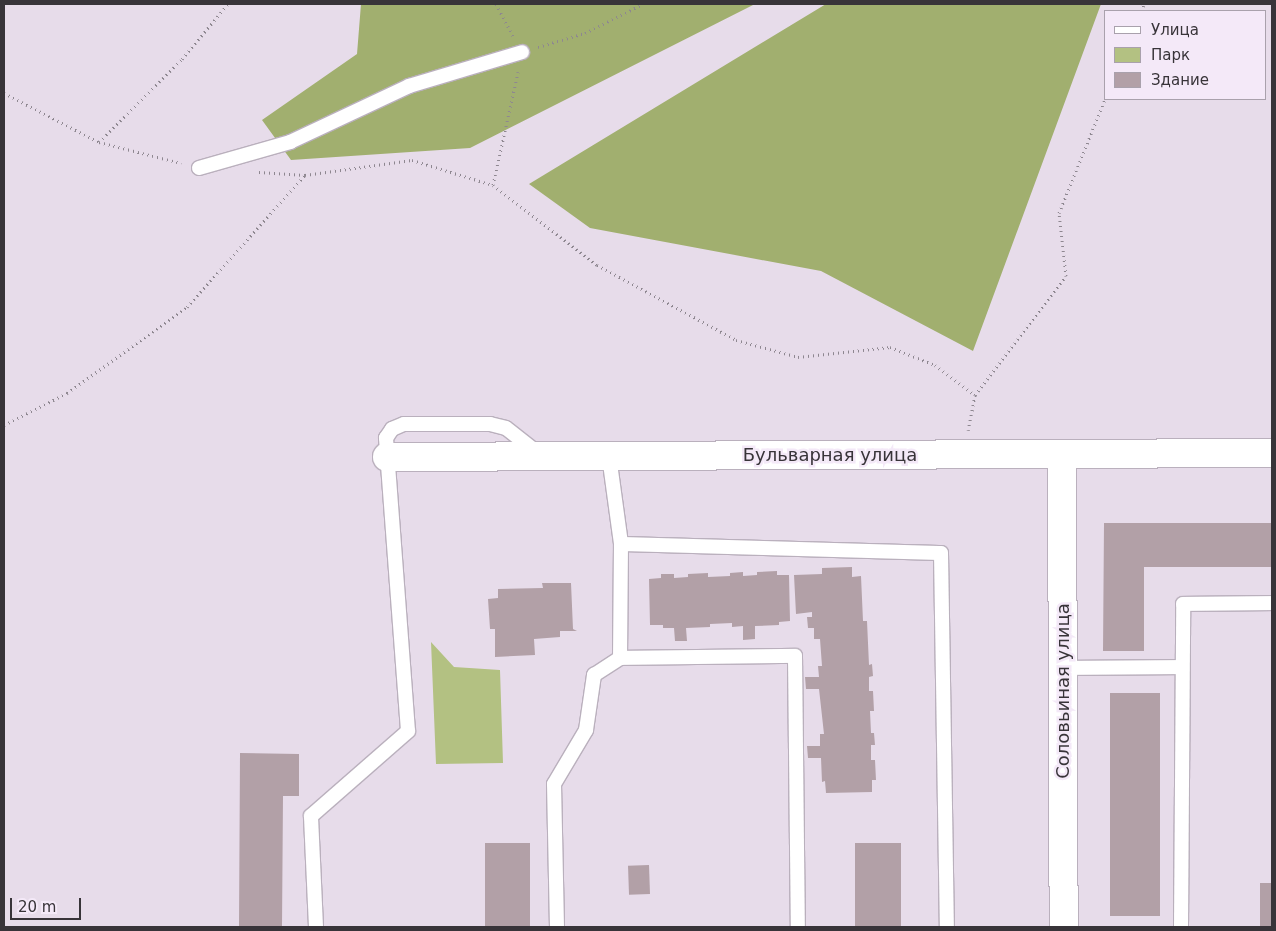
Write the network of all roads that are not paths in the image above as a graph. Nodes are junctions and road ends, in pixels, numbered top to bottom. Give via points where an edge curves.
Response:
1 (522, 52) road end
2 (199, 168) road end
3 (1272, 453) edge
4 (1062, 454) junction
5 (609, 456) junction
6 (387, 457) joint
7 (621, 544) junction
8 (1272, 603) edge
9 (620, 658) junction
10 (1182, 666) junction
11 (1063, 668) junction
12 (316, 927) edge
13 (557, 927) edge
14 (798, 927) edge
15 (947, 927) edge
16 (1064, 927) edge
17 (1181, 927) edge

1 - 2 lane via 409,86 290,142
3 - 4 street, Бульварная улица
4 - 5 street, Бульварная улица
4 - 11 street, Соловьиная улица
5 - 6 street, Бульварная улица
5 - 7 lane
6 - 12 lane via 408,732 311,816
7 - 9 lane
7 - 15 lane via 941,553
8 - 10 lane via 1183,604
9 - 13 lane via 594,675 586,730 554,784
9 - 14 lane via 795,656
10 - 11 lane
10 - 17 lane
11 - 16 street, Соловьиная улица

